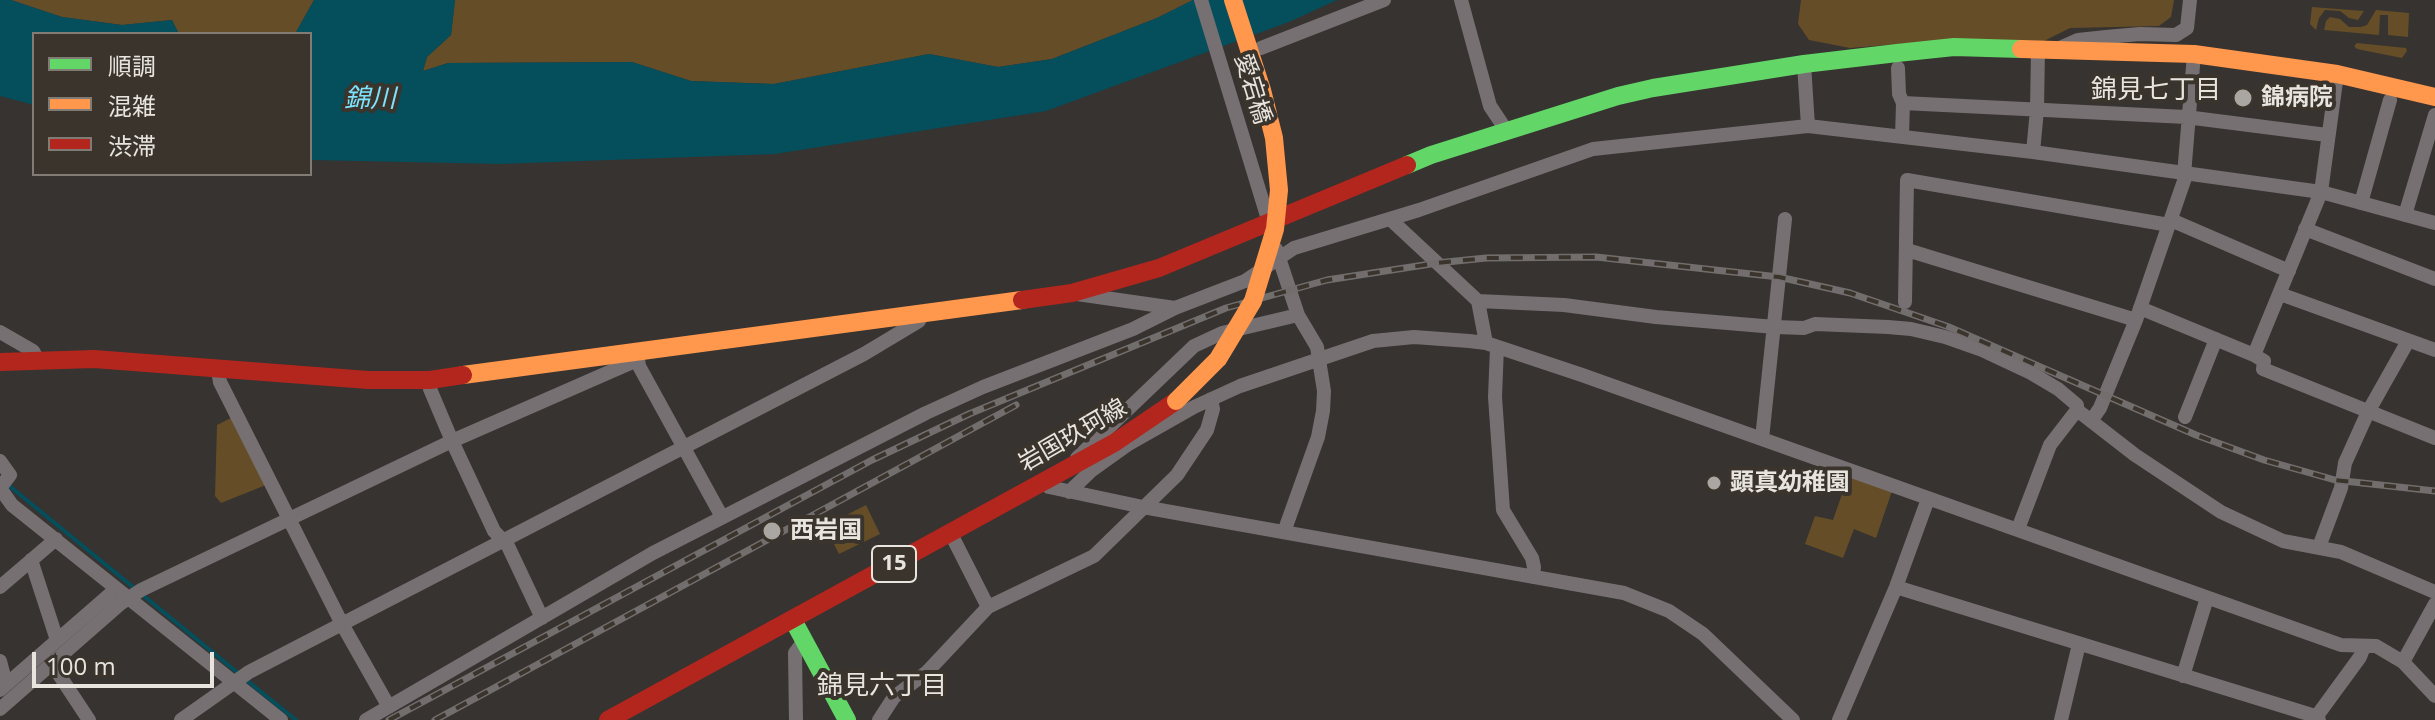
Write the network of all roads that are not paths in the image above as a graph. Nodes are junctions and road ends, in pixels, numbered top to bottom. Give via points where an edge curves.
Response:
1 (1201, 0) edge
2 (1233, 0) edge
3 (1384, 0) edge
4 (1461, 0) edge
5 (2190, 0) edge
6 (1261, 48) dead end
7 (2046, 49) junction
8 (2194, 54) junction
9 (1804, 64) junction
10 (1898, 68) dead end
11 (2337, 74) junction
12 (2435, 97) edge
13 (2390, 100) dead end
14 (1903, 103) junction
15 (2037, 110) junction
16 (2435, 115) edge
17 (2188, 118) junction
18 (1808, 126) junction
19 (1506, 130) junction
20 (2327, 135) junction
21 (1902, 137) junction
22 (2033, 152) junction
23 (2185, 175) junction
24 (2321, 192) junction
25 (2361, 203) junction
26 (2405, 215) junction
27 (1390, 219) junction
28 (1785, 219) dead end
29 (2170, 223) junction
30 (2435, 223) edge
31 (1269, 225) junction
32 (2305, 229) junction
33 (1907, 250) junction
34 (1279, 257) junction
35 (2289, 271) junction
36 (2435, 279) edge
37 (1072, 293) junction
38 (2280, 294) junction
39 (1478, 301) junction
40 (1905, 302) dead end
41 (1175, 308) junction
42 (922, 314) junction
43 (2138, 314) junction
44 (1298, 315) junction
45 (1775, 327) junction
46 (0, 332) edge
47 (2216, 339) junction
48 (2408, 341) junction
49 (1491, 345) junction
50 (2435, 350) edge
51 (2254, 355) junction
52 (637, 356) junction
53 (1320, 358) junction
54 (38, 360) junction
55 (0, 362) edge
56 (218, 370) junction
57 (1168, 372) junction
58 (430, 380) junction
59 (1211, 399) junction
60 (1194, 407) junction
61 (2077, 410) junction
62 (2368, 412) junction
63 (2185, 417) dead end
64 (2091, 421) junction
65 (2435, 438) edge
66 (1762, 439) junction
67 (452, 441) junction
68 (683, 447) junction
69 (0, 461) edge
70 (1069, 468) junction
71 (1043, 482) junction
72 (0, 488) edge
73 (1069, 492) junction
74 (1928, 499) junction
75 (12, 505) junction
76 (1143, 507) junction
77 (0, 515) edge
78 (722, 517) junction
79 (291, 520) junction
80 (2018, 529) junction
81 (1284, 532) junction
82 (951, 534) junction
83 (56, 539) junction
84 (501, 540) junction
85 (2319, 547) junction
86 (31, 560) junction
87 (1533, 577) junction
88 (0, 587) edge
89 (1896, 587) junction
90 (2435, 592) edge
91 (130, 593) junction
92 (2207, 598) junction
93 (2435, 604) edge
94 (988, 607) junction
95 (542, 618) junction
96 (793, 620) junction
97 (342, 624) junction
98 (57, 640) junction
99 (804, 641) junction
100 (2079, 644) junction
101 (2364, 647) junction
102 (0, 661) edge
103 (2403, 662) junction
104 (52, 664) junction
105 (2183, 676) junction
106 (240, 677) junction
107 (3, 687) edge
108 (2435, 696) edge
109 (389, 707) junction
110 (0, 709) edge
111 (2316, 719) edge
112 (89, 720) edge
113 (181, 720) edge
114 (281, 720) edge
115 (366, 720) edge
116 (608, 720) edge
117 (796, 720) edge
118 (847, 720) edge
119 (879, 720) edge
120 (1793, 720) edge
121 (1839, 720) edge
122 (2061, 720) edge

1 - 31 street, 愛宕橋
2 - 70 street, 岩国玖珂線 / 15, bridge via 1274,138 1279,190 1275,229 1253,301 1218,359 1176,401
3 - 6 street
4 - 19 street via 1490,106
5 - 7 street via 2187,28 2176,35 2078,40
7 - 8 street
7 - 9 street via 1954,47
7 - 15 street
8 - 11 street
8 - 17 street
9 - 18 street
9 - 19 street via 1653,88
10 - 14 street
11 - 12 street
11 - 20 street
13 - 25 street
14 - 15 street
14 - 21 street
15 - 17 street
15 - 22 street
16 - 26 street
17 - 20 street
17 - 23 street
18 - 21 street
18 - 27 street via 1593,149
19 - 31 street via 1431,155
20 - 24 street
21 - 22 street
22 - 23 street
23 - 24 street
23 - 29 street
24 - 25 street
24 - 32 street
25 - 26 street
26 - 30 street
27 - 34 street
27 - 39 street
28 - 45 street
29 - 33 street via 1907,180
29 - 35 street
29 - 43 street
31 - 34 street, 愛宕橋
31 - 37 street via 1159,268
32 - 35 street
32 - 36 street
33 - 40 street
33 - 43 street
34 - 41 street via 1245,281
34 - 44 street, 愛宕橋
35 - 38 street
37 - 41 street
37 - 42 street
38 - 48 street
38 - 51 street
39 - 45 street
39 - 49 street
41 - 78 street via 926,413
42 - 52 street
42 - 68 street via 896,337
43 - 47 street
43 - 64 street
44 - 53 street, 愛宕橋
44 - 57 street via 1222,333 1194,346
45 - 61 street via 1888,327 1945,337 2031,373 2058,389
45 - 66 street
46 - 54 street via 33,351
47 - 51 street
47 - 63 street
48 - 50 street
48 - 62 street
49 - 53 street via 1393,337
49 - 66 street
49 - 87 street via 1503,510 1532,558
51 - 62 street via 2264,361 2263,369
52 - 58 street
52 - 67 street
52 - 68 street
53 - 59 street
53 - 81 street via 1323,411
54 - 55 street
54 - 56 street via 94,359
56 - 58 street
56 - 79 street
57 - 60 street via 1185,388
57 - 70 street
58 - 67 street
59 - 60 street
59 - 76 street via 1207,430 1177,475
60 - 73 street via 1127,445
61 - 64 street
61 - 80 street via 2050,445
62 - 65 street
62 - 85 street via 2345,463
64 - 85 street via 2221,512 2283,541
66 - 74 street
67 - 79 street
67 - 84 street
68 - 78 street
68 - 84 street
69 - 72 street via 10,475
70 - 71 street, 岩国玖珂線 / 15
71 - 73 street
71 - 82 street, 岩国玖珂線 / 15
72 - 75 street
73 - 76 street
74 - 80 street
74 - 89 street
75 - 77 street
75 - 83 street
76 - 81 street
76 - 94 street via 1094,556
78 - 95 street
79 - 91 street
79 - 97 street
80 - 92 street
81 - 87 street
82 - 94 street
82 - 96 street, 岩国玖珂線 / 15
83 - 86 street
83 - 91 street
84 - 95 street
84 - 97 street
85 - 90 street
86 - 88 street
86 - 98 street
87 - 120 street via 1624,593 1669,611 1703,634
89 - 100 street
89 - 121 street
91 - 98 street
91 - 104 street
91 - 106 street
92 - 101 street via 2341,645
92 - 105 street
93 - 103 street
94 - 119 street via 927,672 894,697
95 - 109 street
96 - 99 street
96 - 116 street, 岩国玖珂線 / 15
97 - 106 street
97 - 109 street
98 - 107 street
99 - 117 street via 795,653
99 - 118 street
100 - 105 street
100 - 122 street
101 - 103 street via 2376,646
101 - 111 street
102 - 107 street
103 - 108 street
104 - 110 street
104 - 112 street
105 - 111 street
106 - 113 street
106 - 114 street
109 - 115 street

